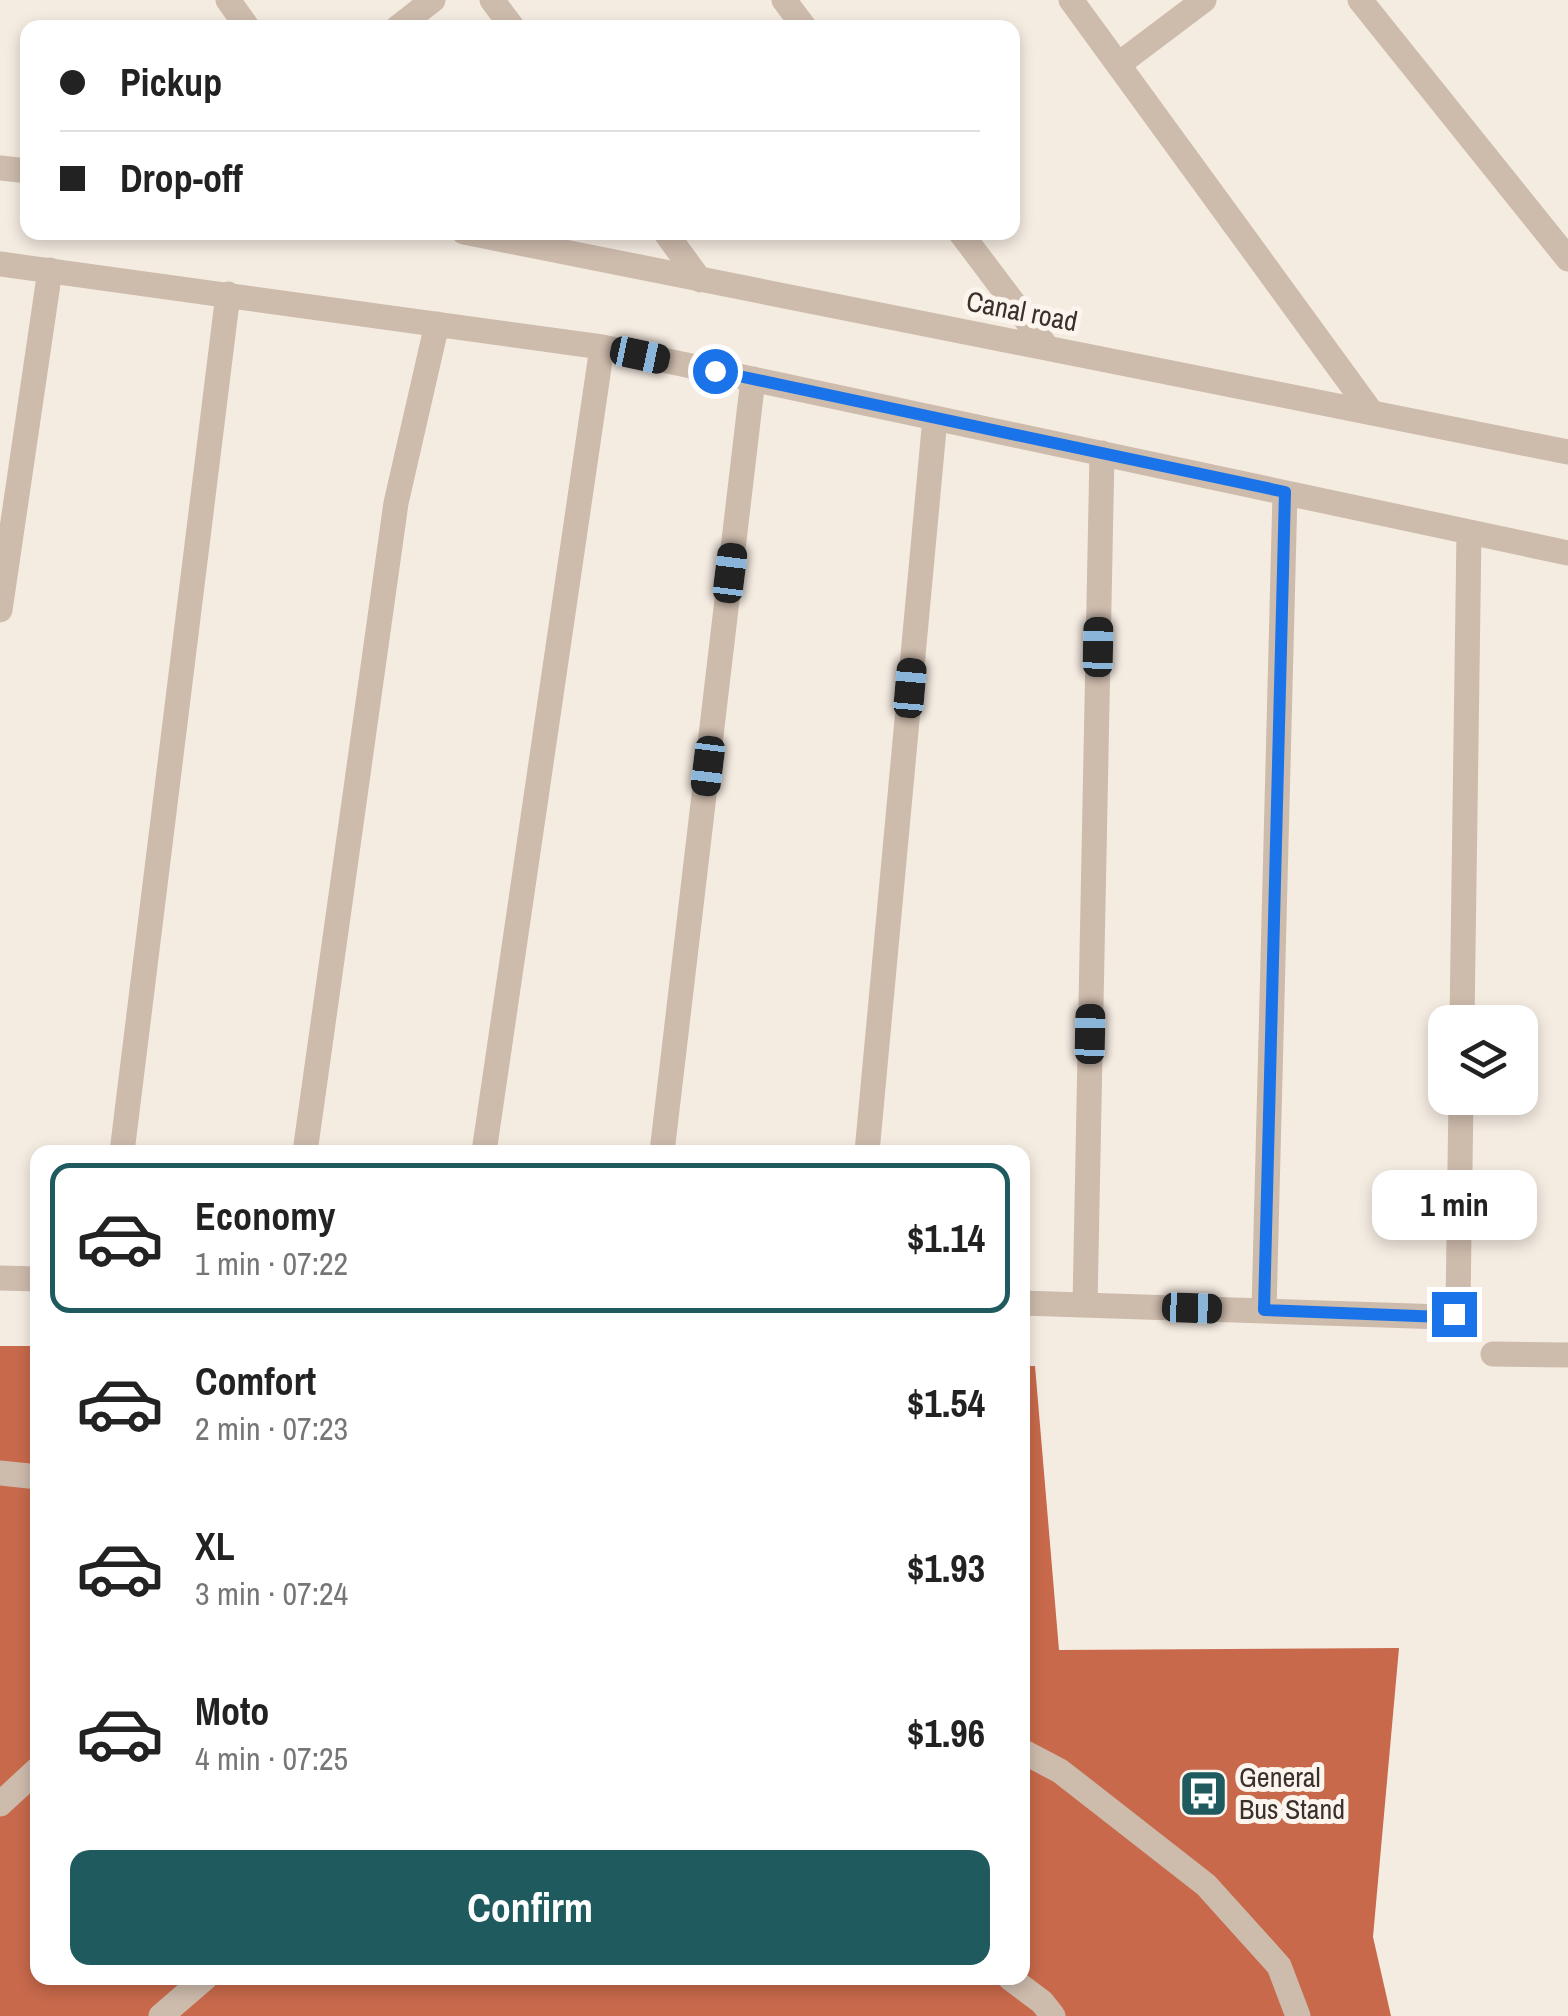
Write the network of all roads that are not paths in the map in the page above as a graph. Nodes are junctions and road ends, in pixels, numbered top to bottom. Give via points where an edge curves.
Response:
1 (433, 0) edge
2 (1070, 0) edge
3 (1204, 0) edge
4 (1360, 0) edge
5 (407, 20) edge
6 (1119, 64) junction
7 (503, 240) edge
8 (670, 240) edge
9 (966, 240) edge
10 (1568, 259) edge
11 (0, 264) edge
12 (50, 270) junction
13 (700, 280) junction
14 (228, 294) junction
15 (437, 324) junction
16 (1046, 346) junction
17 (602, 347) junction
18 (753, 379) junction
19 (1372, 413) junction
20 (934, 418) junction
21 (1568, 452) edge
22 (1102, 454) junction
23 (1285, 492) junction
24 (1470, 532) junction
25 (1568, 553) edge
26 (0, 610) edge
27 (1462, 1005) edge
28 (1461, 1115) edge
29 (123, 1145) edge
30 (306, 1145) edge
31 (485, 1145) edge
32 (663, 1145) edge
33 (867, 1145) edge
34 (0, 1278) edge
35 (30, 1279) edge
36 (1030, 1303) edge
37 (1085, 1305) junction
38 (1264, 1310) junction
39 (1494, 1354) dead end
40 (1568, 1355) edge
41 (0, 1473) edge
42 (30, 1476) edge
43 (1030, 1755) edge
44 (30, 1776) edge
45 (0, 1804) edge
46 (197, 1985) edge
47 (1019, 1985) edge
48 (161, 2016) edge
49 (1053, 2016) edge
50 (1298, 2016) edge

1 - 5 street
2 - 6 street
3 - 6 street
4 - 10 street
6 - 19 street
7 - 13 street, Canal road
8 - 13 street
9 - 16 street
11 - 12 street
12 - 14 street
12 - 26 street
13 - 16 street, Canal road
14 - 15 street
14 - 29 street
15 - 17 street
15 - 30 street via 396,503
16 - 19 street, Canal road
17 - 18 street
17 - 31 street
18 - 20 street
18 - 32 street
19 - 21 street, Canal road
20 - 22 street
20 - 33 street
22 - 23 street
22 - 37 street
23 - 24 street
23 - 38 street
24 - 25 street
24 - 27 street
28 - 38 street via 1454,1314
34 - 35 street
36 - 37 street
37 - 38 street
39 - 40 street
41 - 42 street
43 - 50 street via 1060,1771 1206,1885 1279,1966
44 - 45 street
46 - 48 street
47 - 49 street

